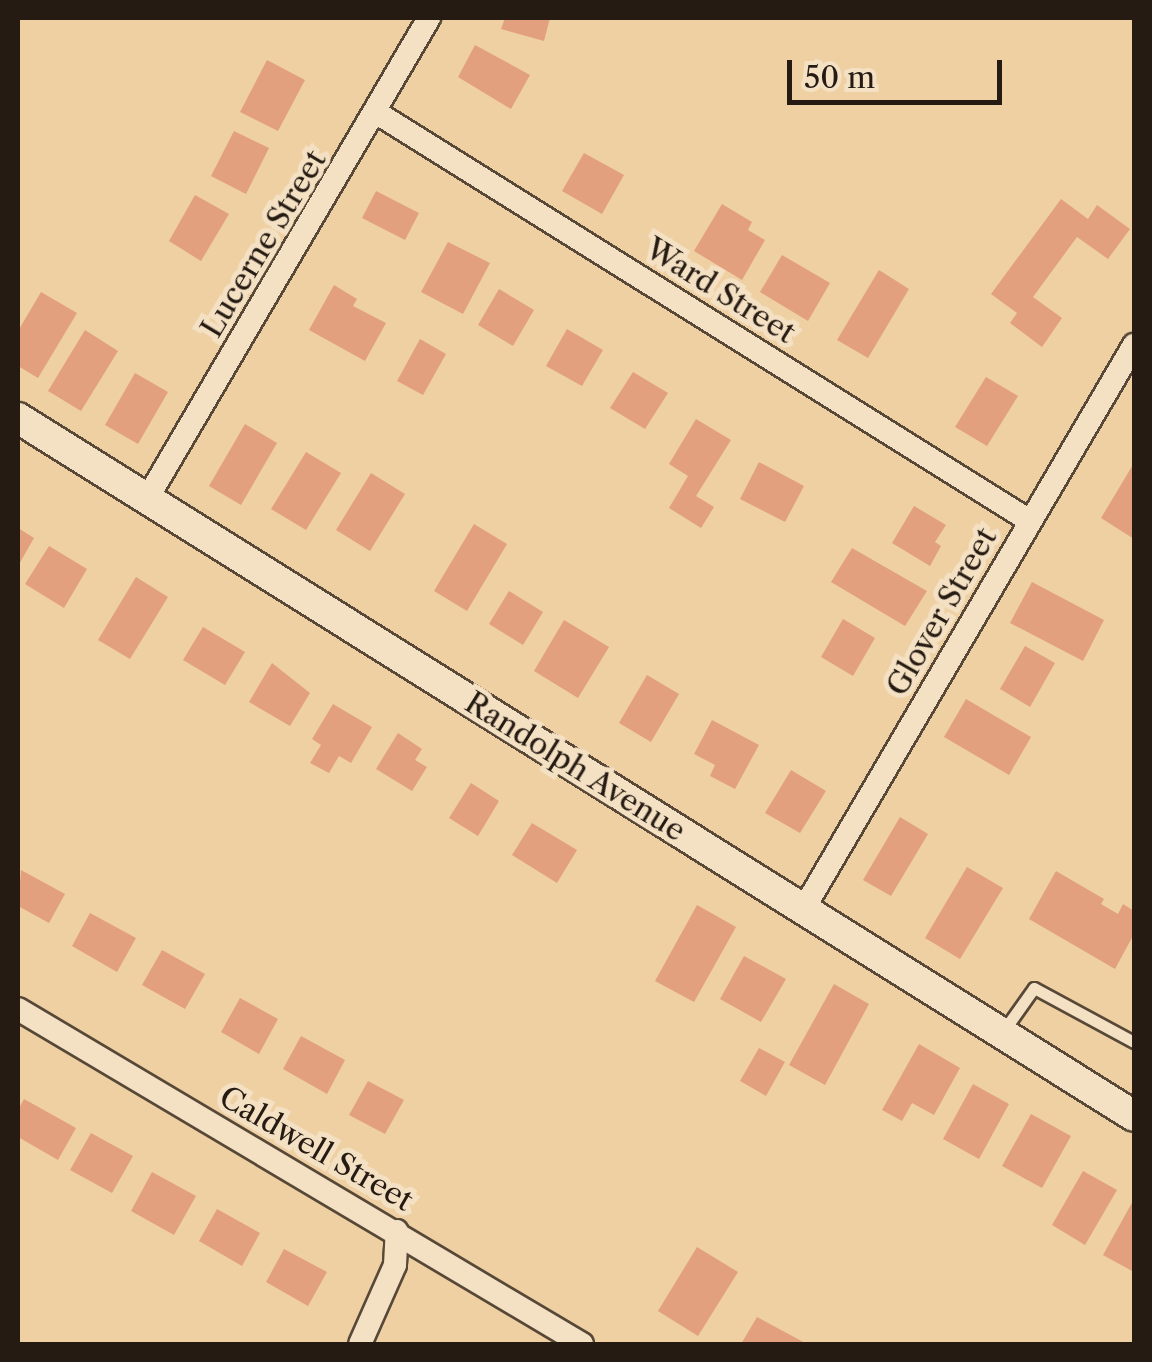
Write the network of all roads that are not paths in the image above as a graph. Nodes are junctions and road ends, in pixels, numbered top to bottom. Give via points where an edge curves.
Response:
1 (429, 18) edge
2 (377, 113) junction
3 (1134, 345) edge
4 (1126, 377) edge
5 (18, 418) edge
6 (147, 499) junction
7 (1030, 520) junction
8 (804, 910) junction
9 (18, 1008) edge
10 (1002, 1033) junction
11 (1134, 1042) edge
12 (1134, 1116) edge
13 (397, 1231) junction
14 (360, 1344) edge
15 (582, 1344) edge

1 - 2 street, Lucerne Street
2 - 6 street, Lucerne Street
2 - 7 street, Ward Street
3 - 4 street, Glover Street
4 - 7 street, Glover Street
5 - 6 street, Randolph Avenue
6 - 8 street, Randolph Avenue
7 - 8 street, Glover Street
8 - 10 street, Randolph Avenue
9 - 13 street, Caldwell Street
10 - 11 lane via 1034,988
10 - 12 street, Randolph Avenue
13 - 14 street via 395,1265
13 - 15 street, Caldwell Street

